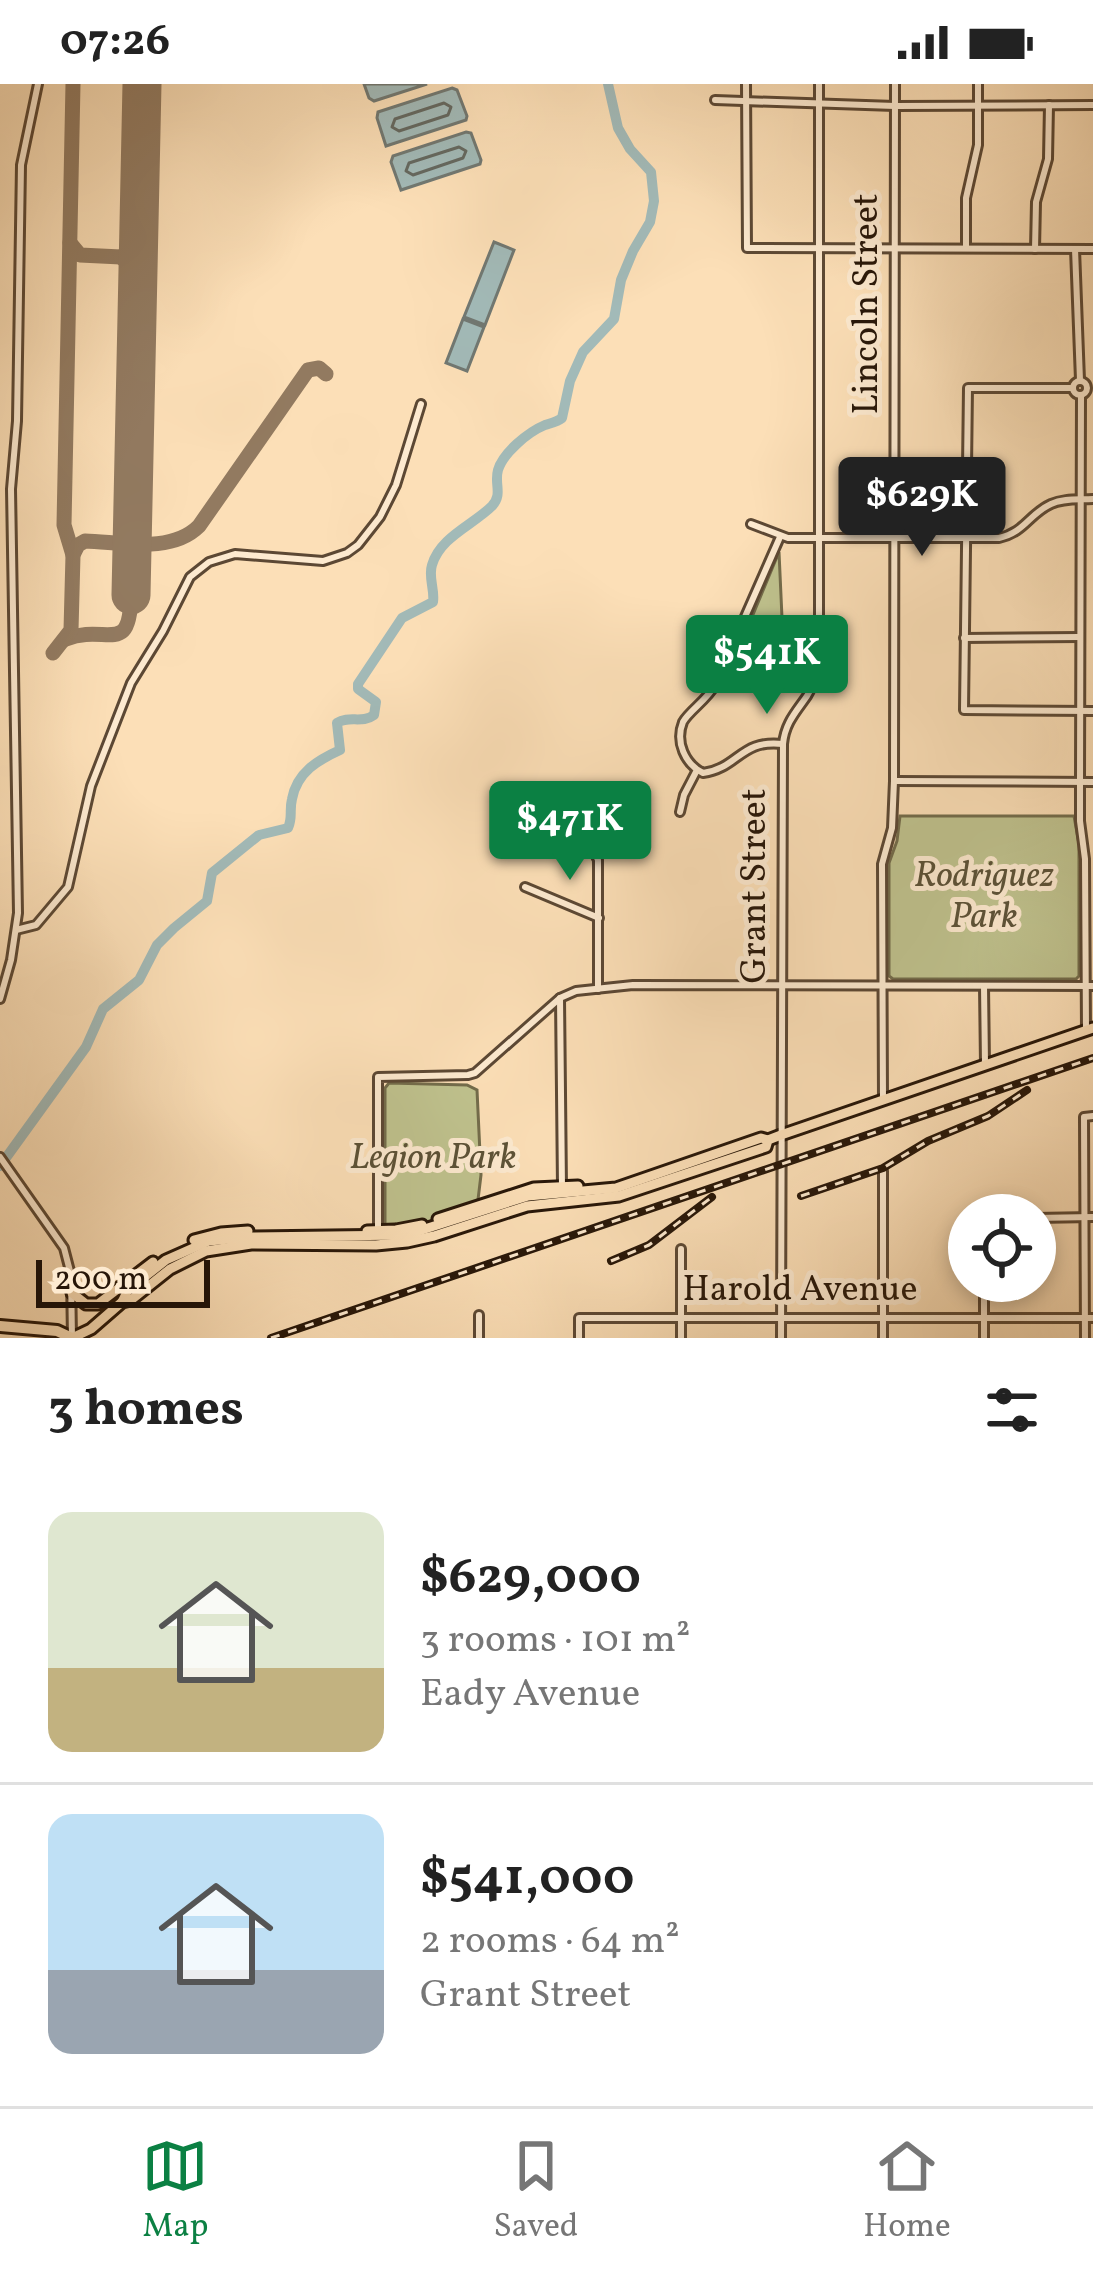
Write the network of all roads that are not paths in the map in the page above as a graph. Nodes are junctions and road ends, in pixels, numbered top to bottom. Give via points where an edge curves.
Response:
1 (38, 84) edge
2 (746, 84) edge
3 (819, 84) edge
4 (896, 84) edge
5 (978, 84) edge
6 (715, 100) dead end
7 (746, 102) junction
8 (819, 104) junction
9 (1048, 105) junction
10 (1093, 105) edge
11 (895, 106) junction
12 (978, 106) junction
13 (820, 248) junction
14 (966, 248) junction
15 (895, 249) junction
16 (1035, 249) junction
17 (1075, 249) junction
18 (1093, 249) edge
19 (1080, 380) junction
20 (1090, 387) edge
21 (1073, 388) junction
22 (1081, 395) junction
23 (421, 404) dead end
24 (1082, 500) junction
25 (1093, 500) edge
26 (751, 524) dead end
27 (780, 537) junction
28 (820, 538) junction
29 (895, 538) junction
30 (968, 538) junction
31 (963, 638) junction
32 (1080, 638) junction
33 (1079, 711) junction
34 (1093, 711) edge
35 (783, 744) junction
36 (697, 770) junction
37 (894, 781) junction
38 (1079, 782) junction
39 (1093, 782) edge
40 (680, 812) dead end
41 (586, 836) dead end
42 (525, 887) dead end
43 (598, 918) junction
44 (16, 930) junction
45 (782, 986) junction
46 (882, 986) junction
47 (984, 986) junction
48 (1089, 986) edge
49 (598, 988) junction
50 (560, 998) junction
51 (0, 999) edge
52 (1089, 1029) edge
53 (985, 1064) junction
54 (883, 1099) junction
55 (1089, 1117) edge
56 (781, 1135) junction
57 (768, 1140) junction
58 (716, 1154) junction
59 (0, 1157) edge
60 (883, 1171) dead end
61 (562, 1186) junction
62 (1089, 1217) edge
63 (1056, 1218) edge
64 (378, 1231) junction
65 (681, 1249) dead end
66 (72, 1293) junction
67 (122, 1302) junction
68 (984, 1302) edge
69 (479, 1315) dead end
70 (681, 1318) junction
71 (781, 1318) junction
72 (883, 1318) junction
73 (984, 1318) junction
74 (1089, 1318) edge
75 (0, 1326) edge
76 (72, 1338) edge
77 (478, 1338) edge
78 (579, 1338) edge
79 (681, 1338) edge
80 (781, 1338) edge
81 (883, 1338) edge
82 (984, 1338) edge
83 (1085, 1338) edge

1 - 44 street via 20,182 11,489
2 - 7 street
3 - 8 street, Grant Street
4 - 11 street, Lincoln Street
5 - 12 street
6 - 7 street
7 - 8 street
7 - 13 street via 747,248
8 - 11 street
8 - 13 street, Grant Street
9 - 10 street
9 - 12 street
9 - 16 street
11 - 12 street
11 - 15 street, Lincoln Street
12 - 14 street
13 - 15 street
13 - 28 street, Grant Street
14 - 15 street
14 - 16 street
15 - 29 street, Lincoln Street
16 - 17 street
17 - 18 street
17 - 19 street
19 - 20 street
19 - 21 street
20 - 22 street
21 - 22 street
21 - 30 street via 968,388
22 - 24 street
23 - 44 street via 396,485 347,554 322,561 235,554 190,577 130,683 91,786 68,887 36,925
24 - 25 street
24 - 30 street via 1045,507 1014,535
24 - 32 street
26 - 27 street
27 - 28 street
27 - 36 street via 715,685 682,724 682,748
28 - 29 street
28 - 35 street, Grant Street via 816,675
29 - 30 street
29 - 37 street, Lincoln Street
30 - 31 street
31 - 32 street
31 - 33 street via 964,710
32 - 33 street
33 - 34 street
33 - 38 street
35 - 36 street via 755,744 713,772
35 - 45 street, Grant Street
36 - 40 street
37 - 38 street
37 - 46 street, Lincoln Street via 882,864
38 - 39 street
38 - 48 street
41 - 43 street via 598,860
42 - 43 street
43 - 49 street
44 - 51 street
45 - 46 street
45 - 49 street
45 - 56 street, Grant Street
46 - 47 street
46 - 54 street, Lincoln Street
47 - 48 street
47 - 53 street
48 - 52 street
49 - 50 street
50 - 61 street
50 - 64 street via 469,1076 378,1077
52 - 53 main road
53 - 54 main road
54 - 56 main road
55 - 62 street
56 - 57 main road
56 - 71 street, Grant Street
57 - 58 main road
57 - 67 main road via 633,1192 526,1206 407,1242 216,1248
58 - 61 main road via 607,1184
58 - 67 main road via 616,1189 528,1196 406,1235 209,1241 166,1260
59 - 66 street via 60,1241
60 - 72 street
61 - 64 main road
62 - 63 street
62 - 74 street
64 - 66 main road via 209,1235 162,1255 98,1304
65 - 70 street
66 - 76 street
67 - 76 main road
68 - 73 street
69 - 77 street
70 - 71 street, Harold Avenue
70 - 78 street, Harold Avenue via 579,1318
70 - 79 street
71 - 72 street, Harold Avenue
71 - 80 street, Grant Street
72 - 73 street, Harold Avenue
72 - 81 street
73 - 74 street, Harold Avenue
73 - 82 street
74 - 83 street
75 - 76 highway

